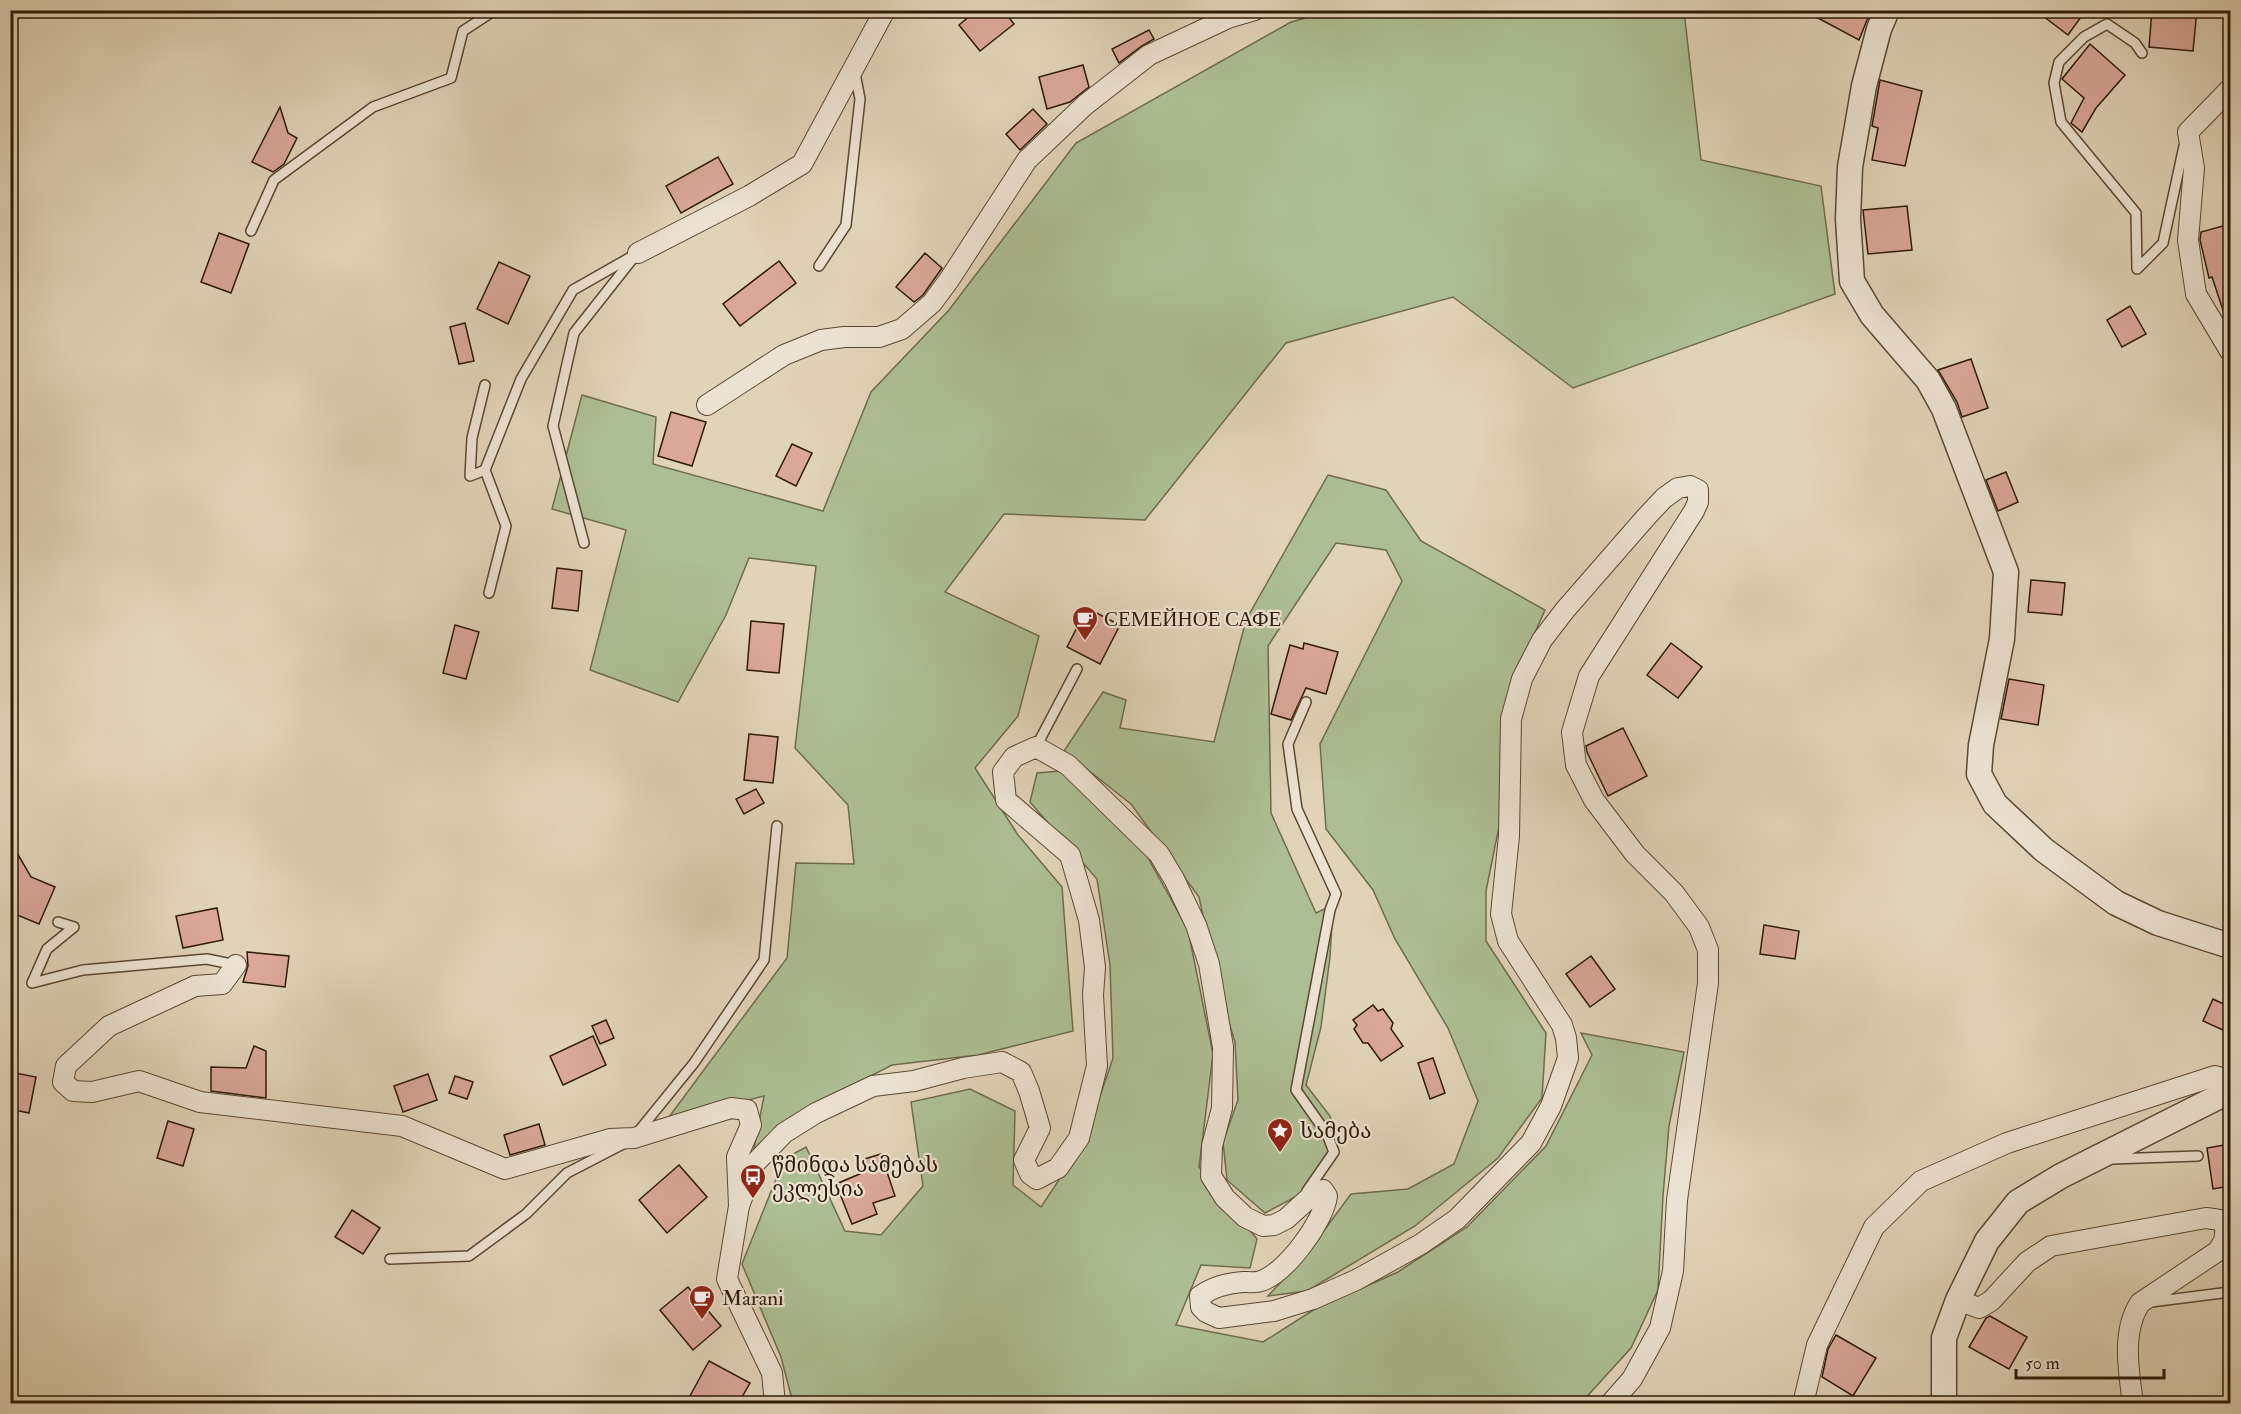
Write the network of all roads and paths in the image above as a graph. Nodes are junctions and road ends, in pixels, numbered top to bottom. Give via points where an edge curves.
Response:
1 (495, 10) edge
2 (526, 10) edge
3 (544, 10) edge
4 (885, 10) edge
5 (1255, 10) edge
6 (1887, 10) edge
7 (2142, 53) dead end
8 (854, 68) junction
9 (2230, 89) edge
10 (2187, 132) junction
11 (251, 231) dead end
12 (638, 253) junction
13 (819, 266) dead end
14 (2230, 351) edge
15 (485, 385) dead end
16 (707, 405) dead end
17 (485, 470) junction
18 (584, 543) dead end
19 (489, 593) dead end
20 (1077, 669) dead end
21 (1306, 702) dead end
22 (1036, 747) junction
23 (777, 826) dead end
24 (58, 922) dead end
25 (2230, 946) edge
26 (236, 965) joint
27 (2230, 1081) edge
28 (2230, 1091) edge
29 (634, 1138) junction
30 (2198, 1156) dead end
31 (2095, 1160) junction
32 (739, 1206) junction
33 (1286, 1219) junction
34 (2228, 1227) edge
35 (390, 1259) dead end
36 (2230, 1292) edge
37 (1958, 1300) junction
38 (2140, 1303) junction
39 (1945, 1399) edge
40 (775, 1404) edge
41 (1610, 1404) edge
42 (1803, 1404) edge
43 (2133, 1404) edge

1 - 11 lane via 463,31 451,78 373,107 274,180
2 - 3 lane
4 - 8 street
5 - 16 street via 1228,18 1149,56 1085,105 1027,160 932,303 902,329 879,337 821,340 784,355
6 - 25 street via 1878,29 1864,86 1850,167 1852,281 1872,315 1928,380 1939,400 2006,572 2002,639 1979,774 1995,804 2044,850 2116,903 2158,923
7 - 10 lane via 2135,43 2107,24 2084,37 2059,62 2054,83 2061,122 2136,213 2137,269 2163,243
8 - 12 street via 802,164
8 - 13 lane via 860,99 846,225
9 - 10 street
10 - 14 street via 2194,168 2188,240 2196,294
12 - 17 lane via 573,290 521,379
12 - 18 lane via 574,333 553,426
15 - 17 lane via 472,438 470,476
17 - 19 lane via 506,526
20 - 22 lane
21 - 33 lane via 1288,744 1297,809 1336,894 1296,1090 1335,1152
22 - 32 street via 1014,757 1003,772 1006,800 1070,855 1089,920 1095,967 1097,1066 1079,1138 1058,1168 1036,1179 1030,1174 1024,1160 1040,1128 1021,1072 1002,1062 873,1086 784,1133 755,1163
22 - 33 street via 1068,765 1159,854 1174,879 1209,964 1223,1047 1222,1108 1212,1146 1211,1176 1225,1198 1245,1217 1263,1226
23 - 29 lane via 764,960 694,1063
24 - 26 lane via 74,927 47,949 32,983 83,970 184,961 207,959
26 - 29 street via 222,984 195,986 109,1026 66,1066 63,1082 73,1091 92,1092 139,1081 200,1102 402,1126 505,1169 610,1139
27 - 42 street via 2214,1076 2018,1139 1921,1181 1874,1227 1817,1345
28 - 31 street
29 - 32 street via 731,1108 747,1110 751,1125 737,1157
29 - 35 lane via 567,1173 526,1214 469,1256
30 - 31 lane
31 - 37 street via 2019,1202 1987,1241
32 - 40 street via 727,1279 772,1373
33 - 41 street via 1317,1191 1326,1192 1327,1201 1315,1226 1291,1260 1261,1281 1210,1289 1200,1296 1206,1312 1219,1318 1274,1311 1356,1280 1457,1219 1531,1143 1551,1106 1568,1058 1562,1025 1508,940 1501,914 1509,836 1512,719 1522,679 1542,640 1565,610 1664,498 1678,488 1690,486 1698,490 1694,511 1589,676 1572,732 1576,765 1594,800 1635,854 1674,892 1699,927 1708,950 1708,983 1677,1200 1673,1270 1660,1328 1632,1379
34 - 37 street via 2220,1220 2206,1218 2051,1246 2027,1262 1991,1301 1979,1308
34 - 38 street via 2218,1251
36 - 38 lane
37 - 39 street via 1944,1338
38 - 43 street via 2130,1328 2128,1362

